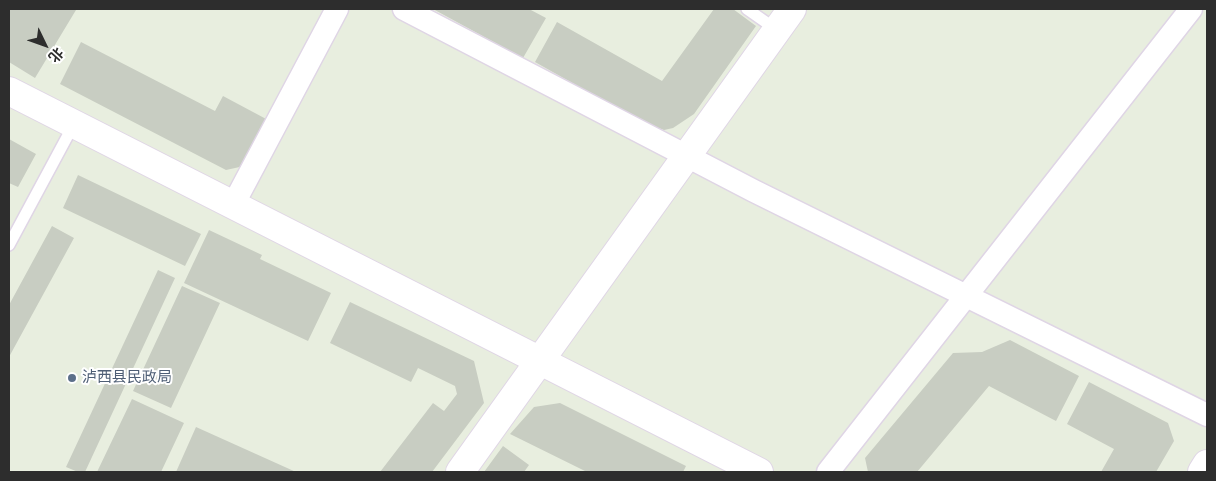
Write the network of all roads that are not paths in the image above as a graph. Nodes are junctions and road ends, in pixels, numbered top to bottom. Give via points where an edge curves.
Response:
1 (337, 9) edge
2 (404, 9) edge
3 (747, 9) edge
4 (1191, 9) edge
5 (784, 19) edge
6 (9, 91) edge
7 (74, 124) junction
8 (687, 155) junction
9 (233, 205) junction
10 (9, 245) edge
11 (967, 296) junction
12 (540, 360) junction
13 (1207, 415) edge
14 (1207, 464) edge
15 (460, 472) edge
16 (759, 472) edge
17 (828, 472) edge
18 (1202, 472) edge

1 - 9 street
2 - 8 street
3 - 5 lane
4 - 11 street
5 - 8 street
6 - 7 street
7 - 9 street
7 - 10 lane
8 - 11 street
8 - 12 street
9 - 12 street
11 - 13 street
11 - 17 street
12 - 15 street
12 - 16 street
14 - 18 street

